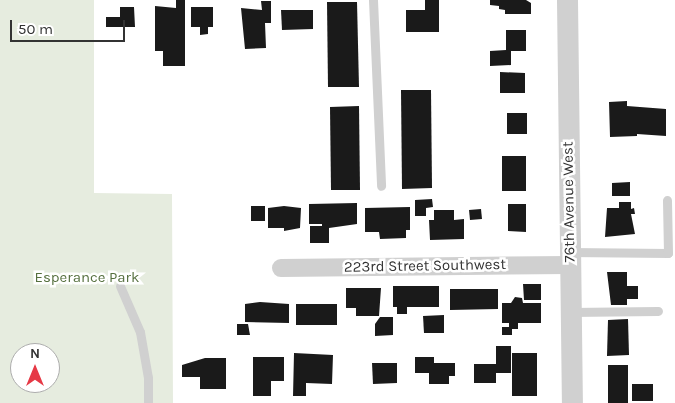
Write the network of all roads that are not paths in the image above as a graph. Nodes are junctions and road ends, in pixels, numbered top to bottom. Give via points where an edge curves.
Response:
1 (373, 0) edge
2 (567, 0) edge
3 (381, 186) dead end
4 (668, 200) dead end
5 (569, 258) junction
6 (281, 268) dead end
7 (120, 286) dead end
8 (658, 311) dead end
9 (570, 312) junction
10 (573, 398) edge
11 (148, 403) edge

1 - 3 lane
2 - 5 street, 76th Avenue West
4 - 5 lane via 668,253
5 - 6 street, 223rd Street Southwest
5 - 9 street, 76th Avenue West
7 - 11 lane via 140,332 148,378
8 - 9 lane
9 - 10 street, 76th Avenue West

